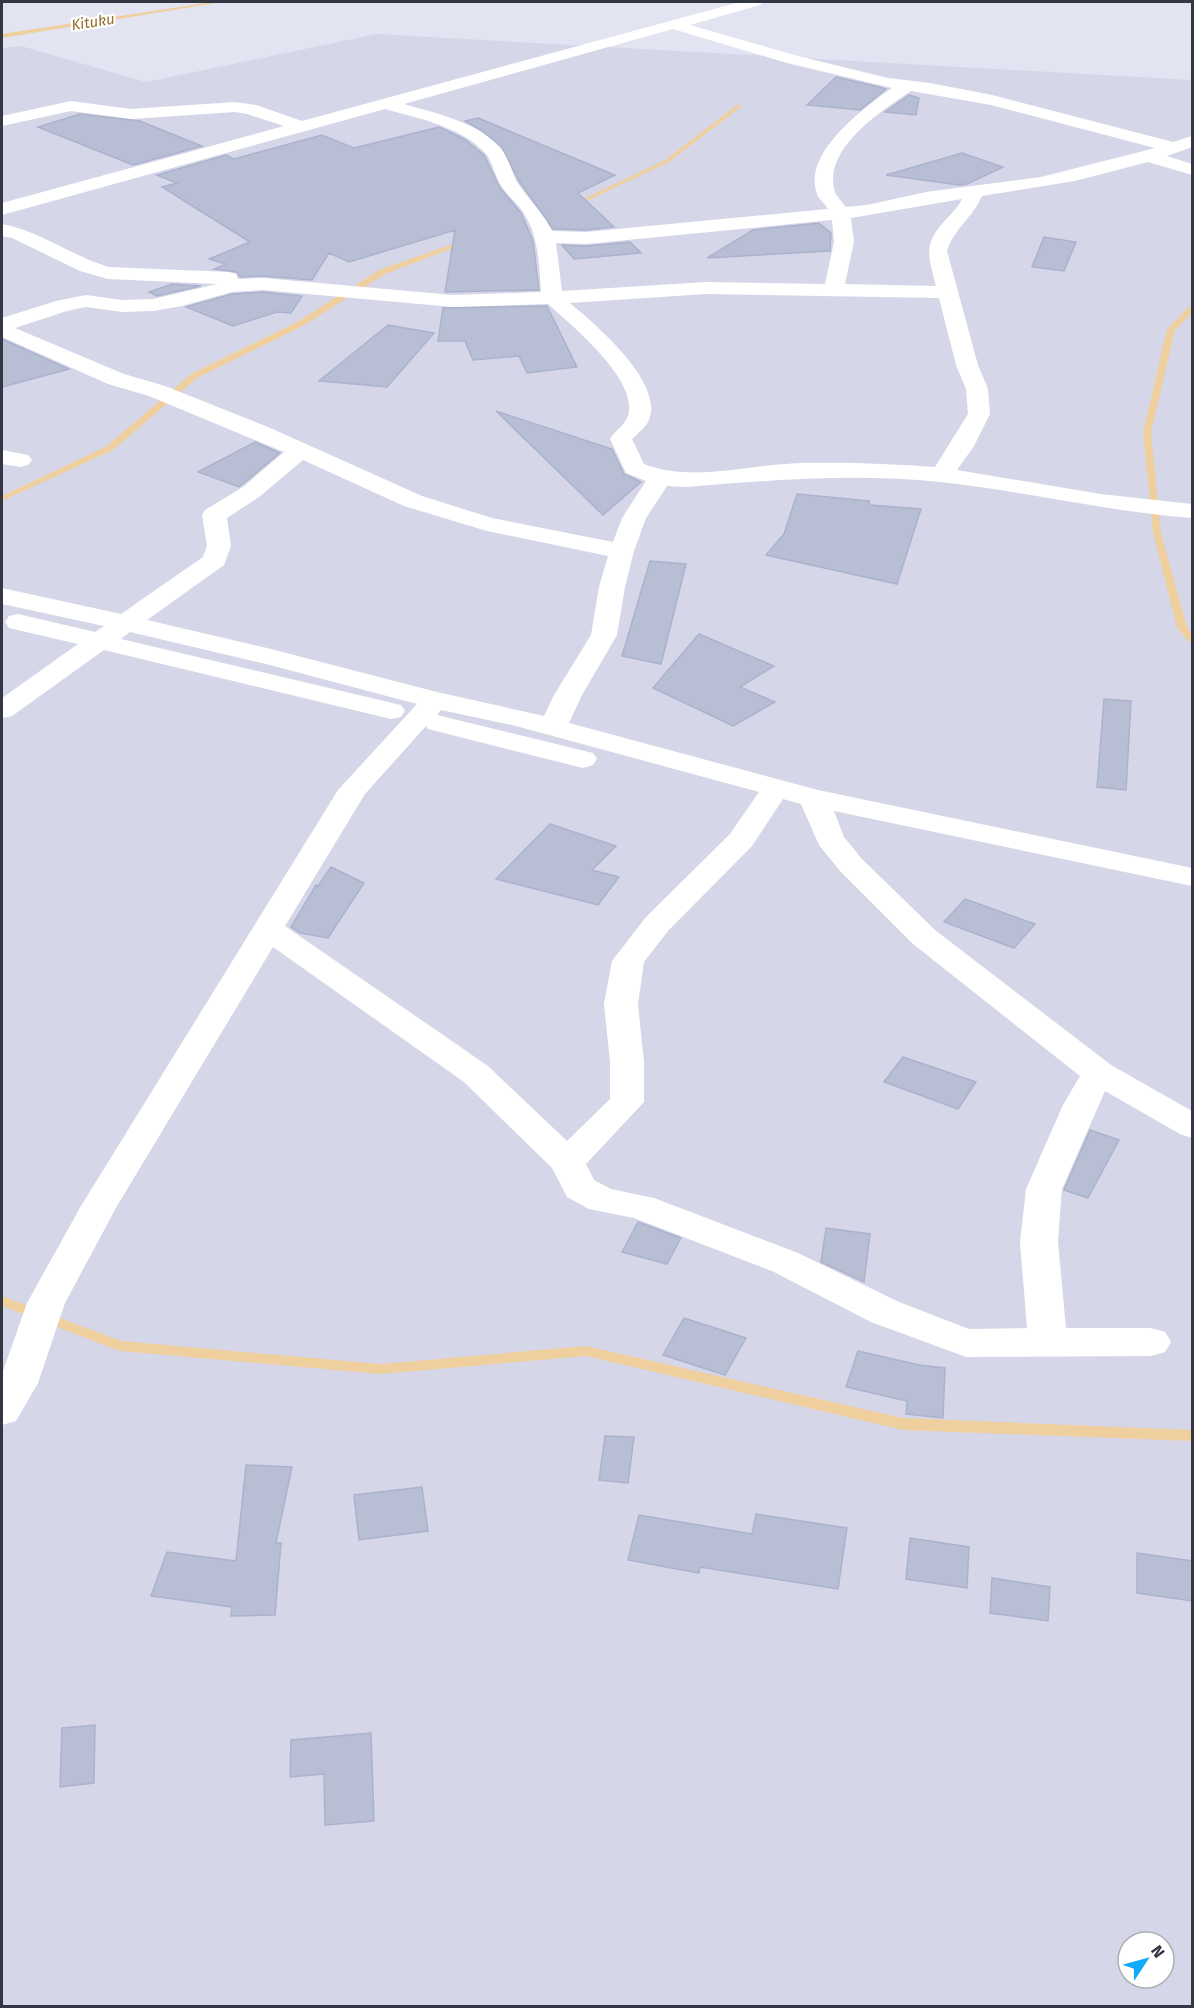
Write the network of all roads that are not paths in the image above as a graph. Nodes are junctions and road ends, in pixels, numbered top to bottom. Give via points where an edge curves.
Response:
1 (755, 2) edge
2 (673, 24) junction
3 (907, 86) junction
4 (386, 104) junction
5 (2, 121) edge
6 (303, 126) junction
7 (1192, 141) edge
8 (1173, 147) junction
9 (1149, 156) junction
10 (1192, 170) edge
11 (975, 192) junction
12 (2, 209) edge
13 (841, 214) junction
14 (2, 230) edge
15 (546, 237) junction
16 (263, 284) junction
17 (834, 290) junction
18 (947, 292) junction
19 (552, 297) junction
20 (2, 325) edge
21 (2, 330) edge
22 (299, 451) junction
23 (942, 475) junction
24 (660, 478) junction
25 (1192, 511) edge
26 (622, 551) junction
27 (2, 596) edge
28 (2, 618) edge
29 (125, 623) junction
30 (99, 642) junction
31 (427, 709) junction
32 (2, 710) edge
33 (554, 728) junction
34 (771, 796) junction
35 (818, 810) junction
36 (1192, 877) edge
37 (1192, 895) edge
38 (268, 929) junction
39 (1099, 1073) junction
40 (1192, 1126) edge
41 (567, 1162) junction
42 (1151, 1342) dead end
43 (1048, 1343) junction
44 (2, 1410) edge

1 - 2 street
2 - 3 street via 774,55
2 - 4 street
3 - 8 street via 992,100
3 - 13 street via 855,125 839,142 825,167 826,193
4 - 6 street
4 - 15 street via 429,117 480,140 494,153 501,172 533,212
5 - 6 street via 71,106 131,114 235,107
6 - 12 street
7 - 8 street
8 - 9 street
9 - 10 street
9 - 11 street via 1075,176
11 - 13 street
11 - 18 street via 962,216 942,234 937,251
13 - 15 street via 586,238
13 - 17 street via 844,242
14 - 16 street via 108,273 229,278
15 - 19 street
16 - 19 street via 453,301
16 - 20 street via 231,286 153,305 86,301
17 - 18 street
17 - 19 street via 706,288
18 - 23 street via 977,389 979,414
19 - 24 street via 608,349 626,372 641,403 638,420 621,439 634,468
21 - 22 street via 116,379 158,391 261,432
22 - 26 street via 413,501 487,524
22 - 29 street via 251,492 214,515 219,546 215,560
23 - 24 street via 802,470 698,480
23 - 25 street via 1101,501
24 - 26 street via 634,518
26 - 33 street via 604,635 568,695
27 - 29 street
28 - 30 street
29 - 30 street
29 - 31 street via 271,657
30 - 31 street
30 - 32 street
31 - 33 street via 520,718
31 - 34 street
31 - 38 street via 353,790
33 - 34 street
34 - 35 street
34 - 41 street via 741,840 657,924 628,961 621,1004 627,1102
35 - 36 street
35 - 37 street
35 - 39 street via 830,839 924,937
38 - 41 street via 476,1074
38 - 44 street via 99,1206 46,1303 18,1383
39 - 40 street
39 - 43 street via 1080,1105 1044,1189 1039,1242
41 - 43 street via 580,1188 603,1200 641,1207 785,1262 885,1312 966,1343
42 - 43 street

